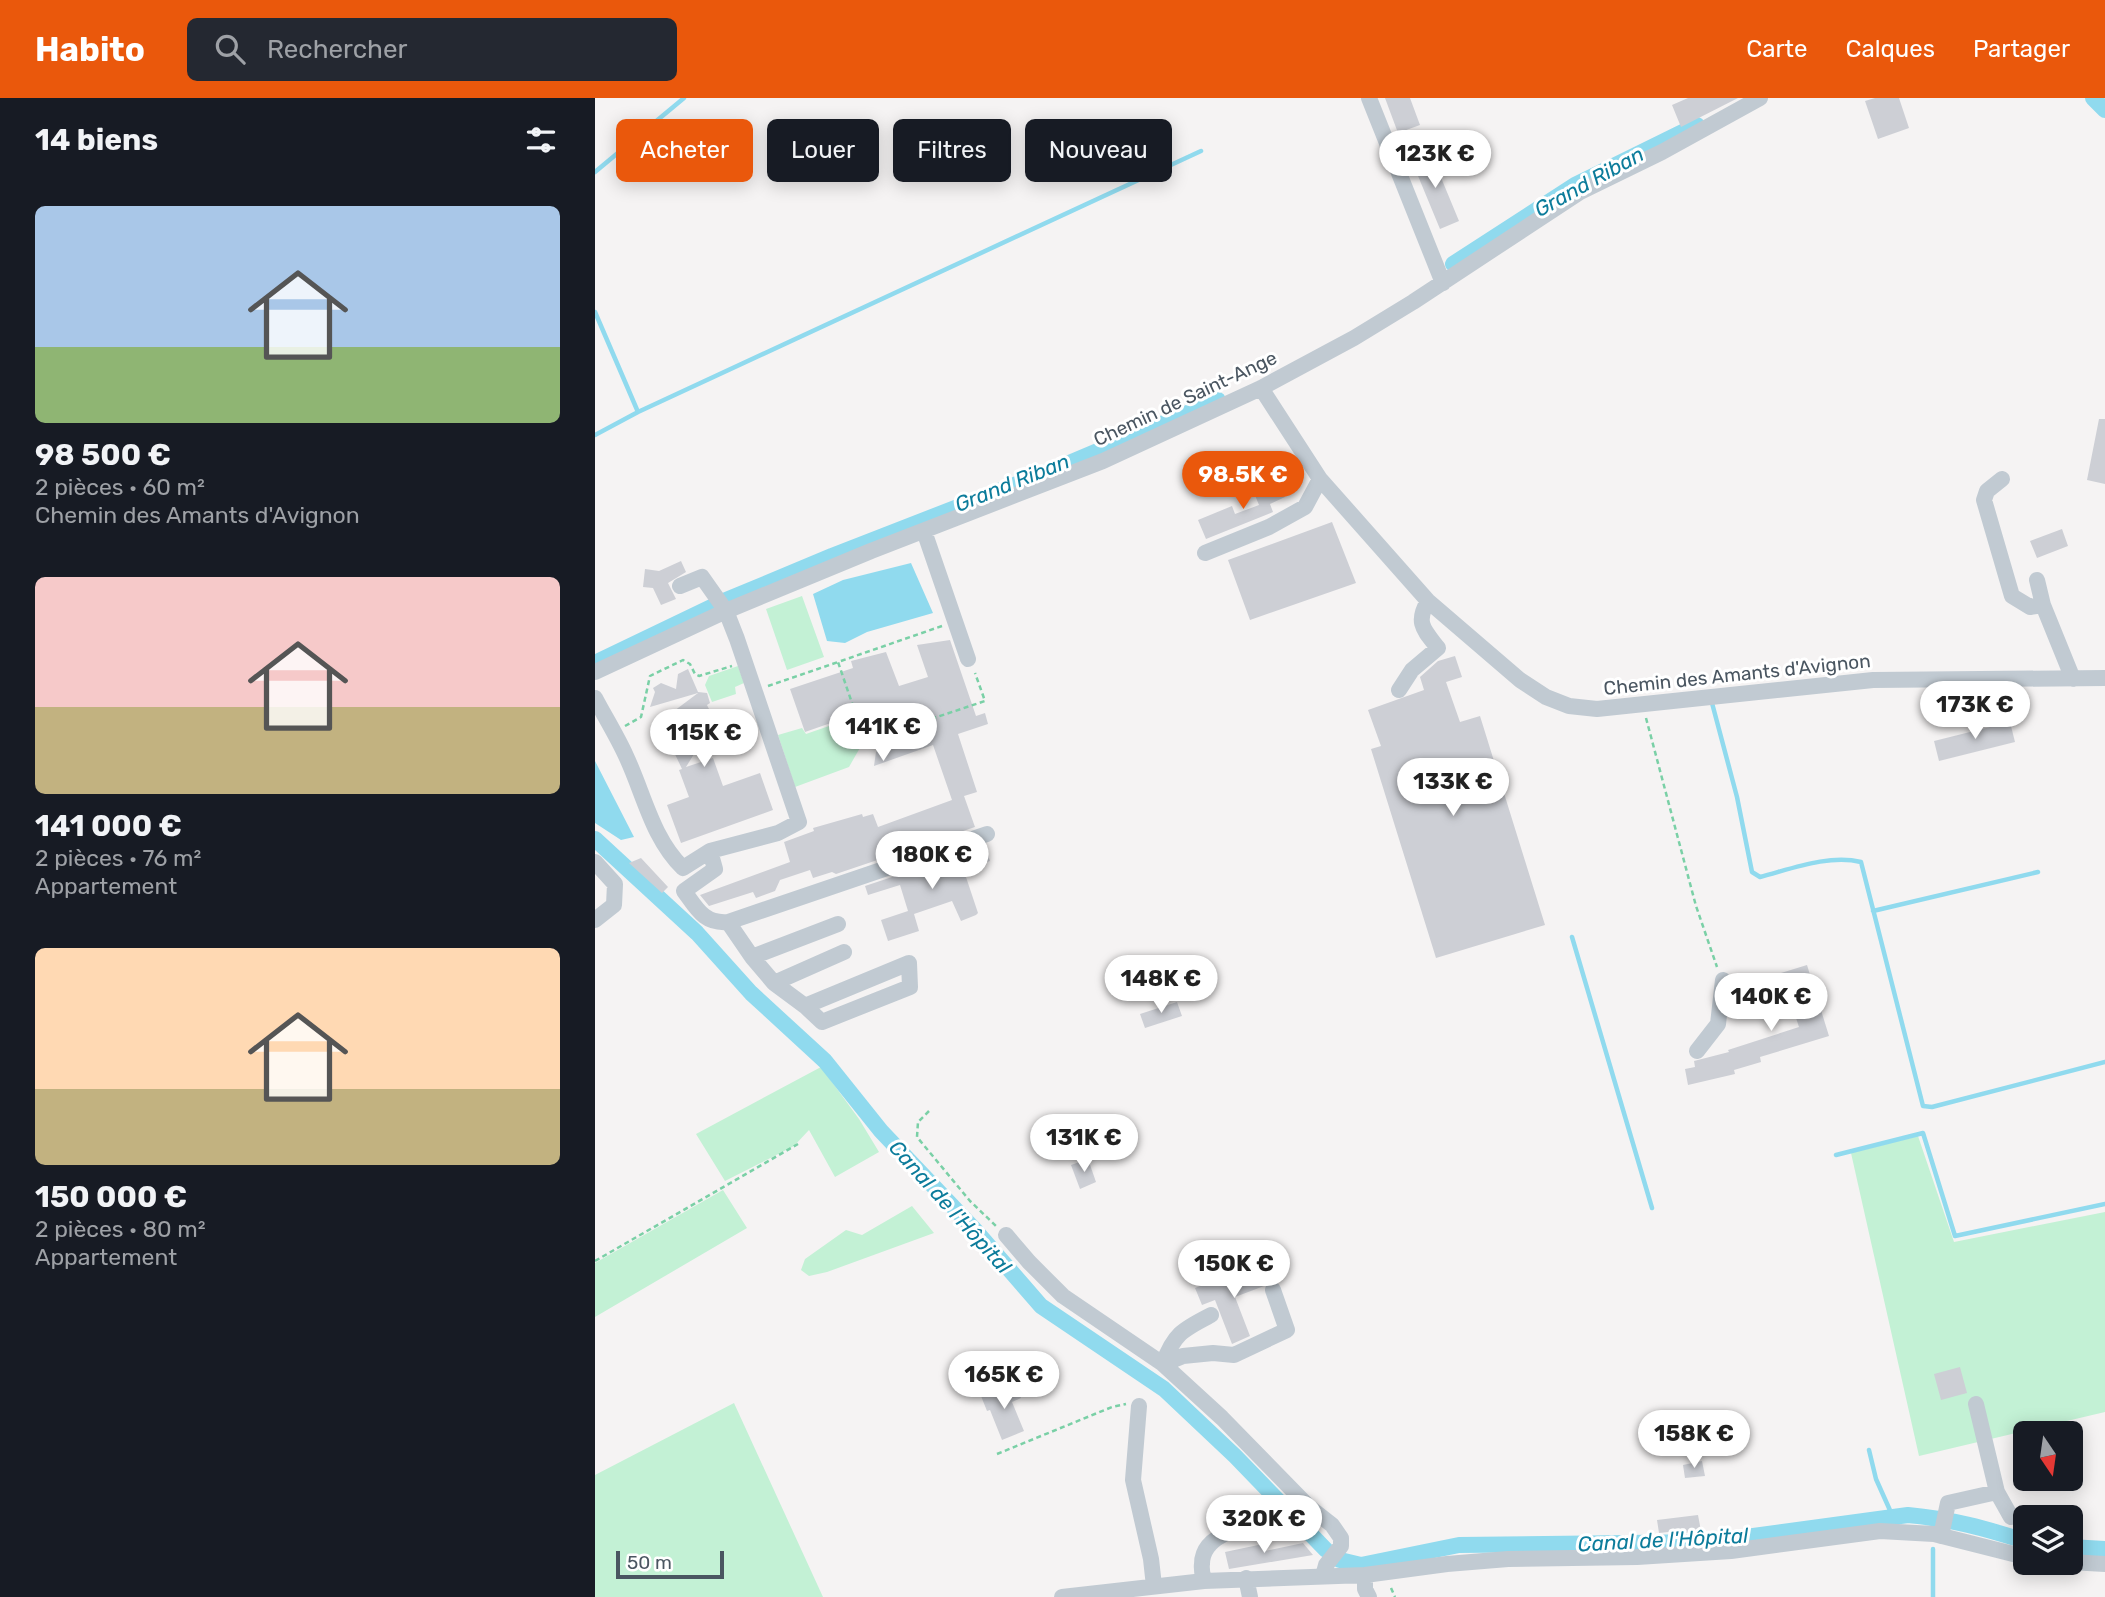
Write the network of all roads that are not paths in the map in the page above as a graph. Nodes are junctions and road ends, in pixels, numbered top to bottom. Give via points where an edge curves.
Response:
1 (1369, 98) edge
2 (1749, 100) edge
3 (1443, 283) junction
4 (1261, 388) junction
5 (1320, 478) junction
6 (2002, 479) dead end
7 (924, 531) junction
8 (1205, 553) dead end
9 (2037, 580) dead end
10 (680, 586) dead end
11 (1428, 601) junction
12 (2043, 606) junction
13 (726, 611) junction
14 (968, 659) road end
15 (595, 672) edge
16 (2105, 678) edge
17 (2073, 679) junction
18 (1399, 690) dead end
19 (595, 698) edge
20 (987, 834) dead end
21 (709, 852) junction
22 (595, 862) edge
23 (595, 920) edge
24 (728, 922) junction
25 (838, 924) dead end
26 (844, 952) dead end
27 (751, 957) junction
28 (1723, 980) road end
29 (774, 983) junction
30 (805, 1006) junction
31 (1697, 1051) dead end
32 (1006, 1235) road end
33 (1273, 1290) dead end
34 (1211, 1315) dead end
35 (1163, 1364) junction
36 (1976, 1404) dead end
37 (1139, 1406) road end
38 (1997, 1492) junction
39 (2011, 1517) dead end
40 (1271, 1522) dead end
41 (1941, 1536) junction
42 (2013, 1554) edge
43 (2083, 1563) edge
44 (2105, 1564) edge
45 (1365, 1575) junction
46 (1323, 1576) junction
47 (1246, 1578) junction
48 (1204, 1581) junction
49 (1154, 1586) junction
50 (1091, 1595) edge
51 (1062, 1597) edge
52 (1249, 1597) edge
53 (1369, 1597) edge

1 - 3 street
2 - 3 street, Chemin de Saint-Ange via 1662,152 1580,192
3 - 4 street, Chemin de Saint-Ange
4 - 5 street, Chemin des Amants d'Avignon
4 - 7 street, Chemin de Saint-Ange via 1103,461
5 - 8 street via 1305,508
5 - 11 street, Chemin des Amants d'Avignon
6 - 12 street via 1987,491 1984,500 2012,596 2030,607
7 - 13 street, Chemin de Saint-Ange
7 - 14 street
9 - 12 street
10 - 13 street via 702,576
11 - 17 street, Chemin des Amants d'Avignon via 1496,662 1546,697 1569,706 1597,709 1873,680
11 - 18 street via 1422,627 1438,648 1412,670
12 - 17 street
13 - 15 street, Chemin de Saint-Ange
13 - 21 street via 799,822
16 - 17 street, Chemin des Amants d'Avignon
19 - 21 street via 626,754 671,857 683,868
20 - 24 street
21 - 24 street via 715,869 684,891 702,917
22 - 23 street via 615,884 614,905
24 - 27 street
25 - 27 street
26 - 29 street
27 - 29 street
28 - 31 street via 1718,1024
29 - 30 street
30 - 30 street via 840,992 909,962 910,987 822,1022
32 - 35 street via 1063,1296
33 - 35 street via 1287,1330 1234,1355 1183,1356
34 - 35 street via 1183,1329
35 - 46 street via 1332,1525 1341,1546
36 - 38 street
37 - 49 street via 1133,1480
38 - 39 street
38 - 41 street via 1948,1503
40 - 48 street via 1241,1526 1214,1539 1201,1562
41 - 42 street
41 - 45 street via 1880,1531 1731,1551 1508,1559
43 - 44 street
45 - 46 street
45 - 53 street
46 - 47 street
47 - 48 street
47 - 52 street
48 - 49 street
49 - 50 street
50 - 51 street

